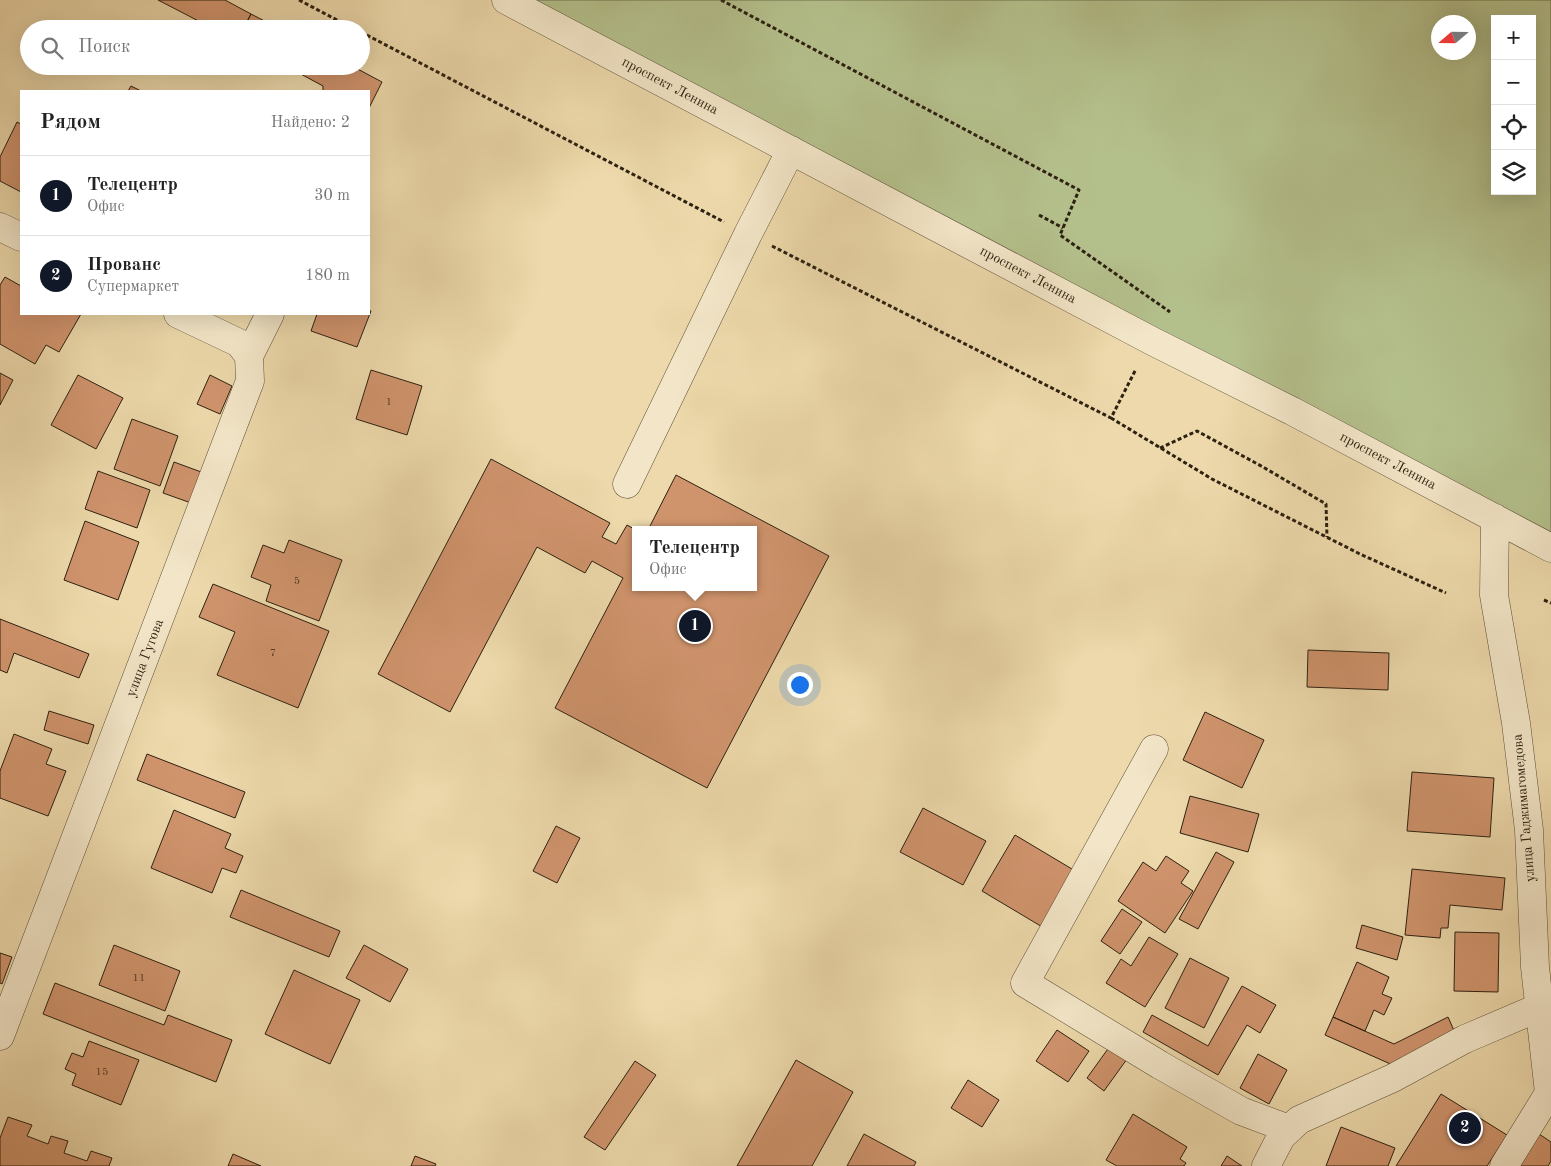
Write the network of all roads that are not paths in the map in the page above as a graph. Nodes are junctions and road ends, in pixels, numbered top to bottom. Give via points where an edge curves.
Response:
1 (506, 0) edge
2 (791, 150) junction
3 (0, 227) edge
4 (20, 237) edge
5 (180, 315) edge
6 (270, 315) edge
7 (249, 356) junction
8 (627, 484) dead end
9 (1495, 518) junction
10 (1551, 548) edge
11 (1154, 749) dead end
12 (1543, 969) edge
13 (1540, 1007) junction
14 (0, 1036) edge
15 (1550, 1095) edge
16 (1290, 1129) junction
17 (1266, 1166) edge
18 (1504, 1166) edge

1 - 2 street, проспект Ленина
2 - 8 street
2 - 9 street, проспект Ленина
3 - 4 street
5 - 7 street via 239,343
6 - 7 street
7 - 14 street, улица Гугова via 250,381
9 - 10 street, проспект Ленина
9 - 12 street, улица Гаджимагомедова via 1494,595 1516,723
11 - 16 street via 1025,983 1241,1110
12 - 13 street, улица Гаджимагомедова
13 - 15 street, улица Гаджимагомедова
13 - 16 street via 1465,1039 1393,1078 1299,1120
15 - 18 street
16 - 17 street via 1281,1136

